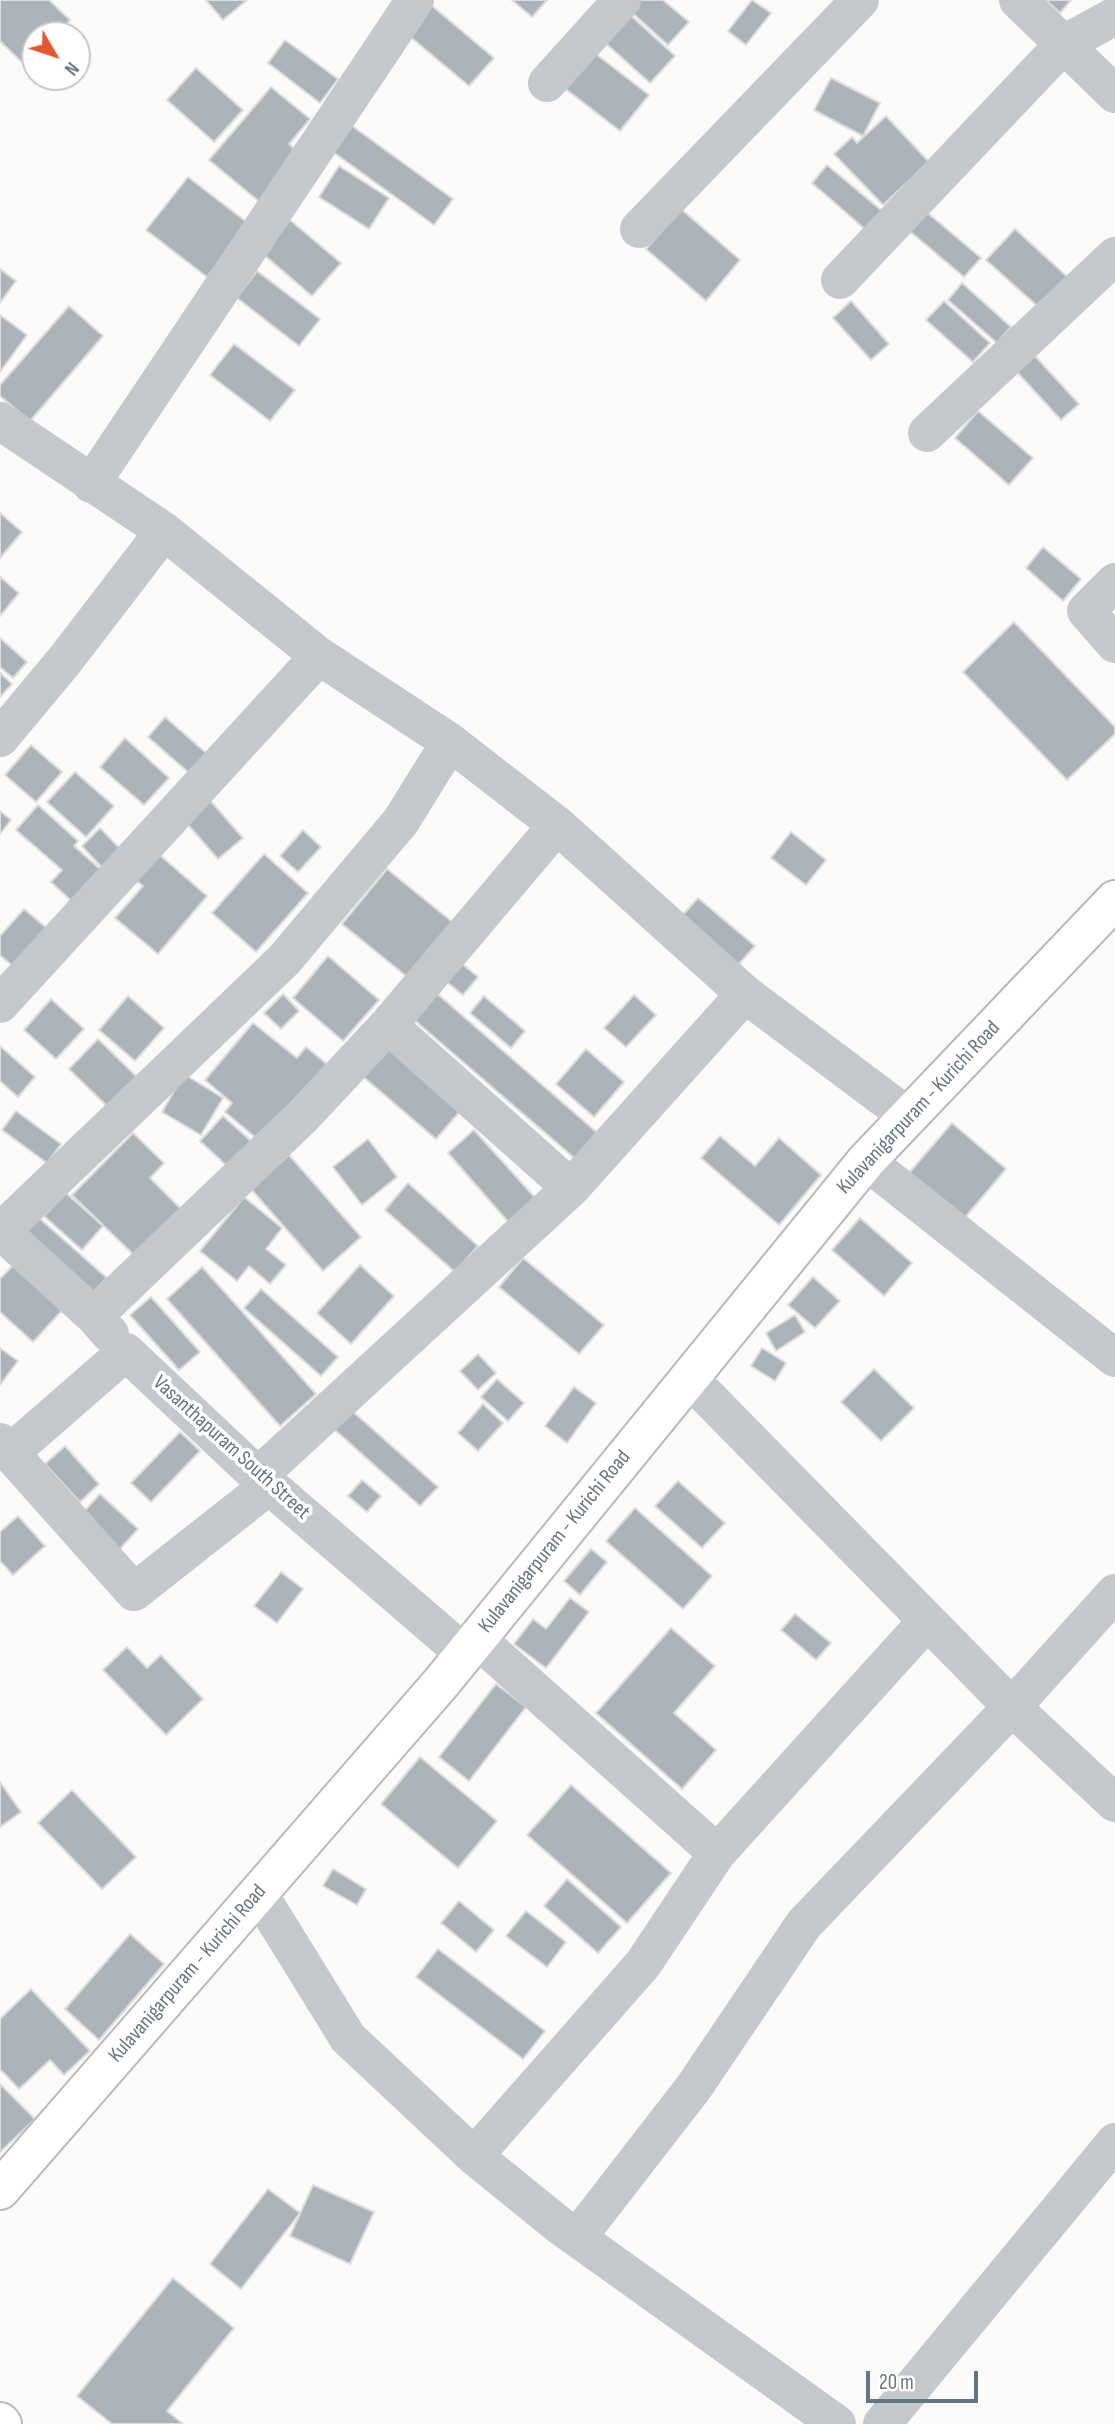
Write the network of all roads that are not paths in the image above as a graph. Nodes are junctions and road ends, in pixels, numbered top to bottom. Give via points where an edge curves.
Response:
1 (415, 0) edge
2 (622, 0) edge
3 (860, 0) edge
4 (1018, 0) edge
5 (1115, 16) edge
6 (1063, 44) junction
7 (547, 83) dead end
8 (1115, 94) edge
9 (639, 229) dead end
10 (1115, 256) edge
11 (840, 280) dead end
12 (4, 429) edge
13 (927, 433) dead end
14 (91, 484) junction
15 (164, 531) junction
16 (1115, 582) edge
17 (1115, 644) edge
18 (319, 656) junction
19 (0, 738) edge
20 (450, 742) junction
21 (557, 825) junction
22 (1115, 900) edge
23 (745, 994) junction
24 (0, 1004) edge
25 (388, 1026) junction
26 (909, 1117) junction
27 (866, 1161) junction
28 (571, 1188) junction
29 (0, 1231) edge
30 (94, 1316) junction
31 (126, 1352) junction
32 (1115, 1358) edge
33 (689, 1378) junction
34 (5, 1448) edge
35 (264, 1481) junction
36 (1115, 1593) edge
37 (927, 1621) junction
38 (470, 1646) junction
39 (1012, 1707) junction
40 (1115, 1803) edge
41 (717, 1853) junction
42 (258, 1894) junction
43 (1115, 2142) edge
44 (474, 2156) junction
45 (0, 2190) edge
46 (577, 2238) junction
47 (837, 2424) edge
48 (882, 2424) edge

1 - 14 street
2 - 7 street
3 - 9 street
4 - 6 street
5 - 6 street
6 - 8 street
6 - 11 street
10 - 13 street
12 - 14 street
14 - 15 street
15 - 18 street
15 - 19 street
16 - 17 street via 1086,611
18 - 20 street
18 - 24 street
20 - 21 street
20 - 29 street via 401,821 284,960
21 - 23 street
21 - 25 street
22 - 26 main road, Kulavanigarpuram - Kurichi Road
23 - 26 street
23 - 28 street
25 - 28 street
25 - 30 street via 303,1116
26 - 27 main road, Kulavanigarpuram - Kurichi Road
27 - 32 street
27 - 33 main road, Kulavanigarpuram - Kurichi Road
28 - 35 street
29 - 30 street, Vasanthapuram South Street
30 - 31 street, Vasanthapuram South Street
31 - 34 street
31 - 35 street, Vasanthapuram South Street
33 - 37 street
33 - 38 main road, Kulavanigarpuram - Kurichi Road
34 - 35 street via 134,1592
35 - 38 street, Vasanthapuram South Street
36 - 39 street
37 - 39 street
37 - 41 street
38 - 41 street, Vasanthapuram South Street
38 - 42 main road, Kulavanigarpuram - Kurichi Road
39 - 40 street
39 - 46 street via 804,1924 694,2087
41 - 44 street via 643,1964
42 - 44 street via 348,2039
42 - 45 main road, Kulavanigarpuram - Kurichi Road
43 - 48 street
44 - 46 street
46 - 47 street

